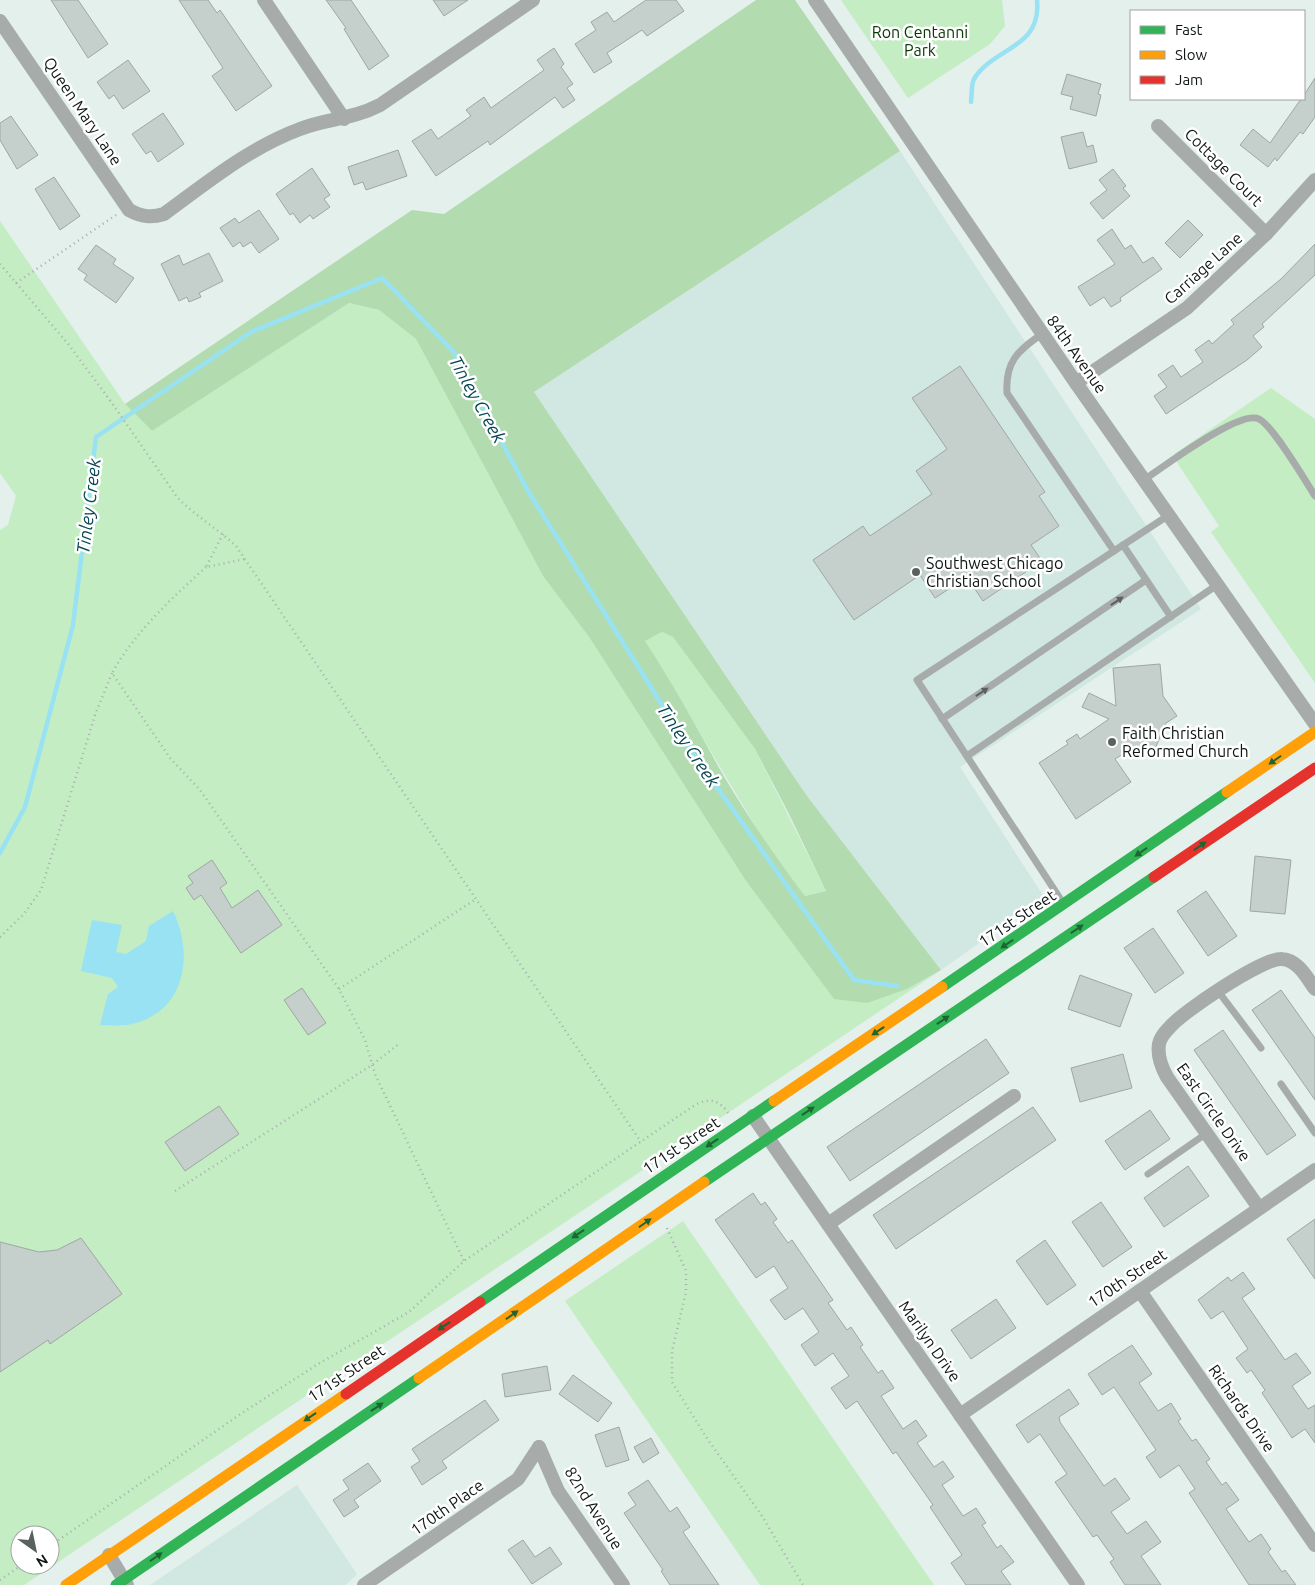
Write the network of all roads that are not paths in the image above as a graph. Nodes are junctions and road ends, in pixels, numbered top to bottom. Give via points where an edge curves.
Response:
1 (264, 0) edge
2 (533, 0) edge
3 (815, 0) edge
4 (0, 21) edge
5 (344, 119) junction
6 (1158, 126) dead end
7 (1315, 180) edge
8 (1266, 234) junction
9 (1042, 334) junction
10 (1076, 383) junction
11 (1144, 480) junction
12 (1315, 496) edge
13 (1169, 515) junction
14 (1123, 545) junction
15 (1114, 551) junction
16 (1146, 580) junction
17 (1217, 585) junction
18 (1171, 617) junction
19 (942, 719) junction
20 (1315, 724) edge
21 (1315, 732) edge
22 (967, 756) junction
23 (1315, 768) edge
24 (1065, 905) junction
25 (1315, 989) edge
26 (1216, 992) junction
27 (1261, 1048) dead end
28 (1281, 1084) dead end
29 (1014, 1096) dead end
30 (753, 1116) junction
31 (1208, 1133) junction
32 (1315, 1133) edge
33 (768, 1139) junction
34 (1315, 1170) edge
35 (1148, 1174) dead end
36 (1259, 1208) junction
37 (828, 1224) junction
38 (1140, 1291) junction
39 (960, 1415) junction
40 (539, 1447) joint
41 (1315, 1545) edge
42 (109, 1556) junction
43 (123, 1583) edge
44 (66, 1585) edge
45 (364, 1585) edge
46 (623, 1585) edge
47 (1078, 1585) edge

1 - 5 street
2 - 5 street via 380,105
3 - 9 street, 84th Avenue
4 - 5 street, Queen Mary Lane via 126,206 140,216 164,214 253,150 301,128
6 - 8 street, Cottage Court
7 - 8 street, Carriage Lane
8 - 10 street, Carriage Lane via 1187,308
9 - 10 street, 84th Avenue
9 - 15 lane via 1022,347 1015,357 1006,379 1007,393
10 - 11 street, 84th Avenue
11 - 12 lane via 1226,426 1251,417 1258,418 1268,427
11 - 13 street, 84th Avenue
13 - 14 lane
13 - 17 street, 84th Avenue
14 - 15 lane
14 - 16 lane
15 - 19 lane via 917,680
16 - 18 lane
19 -> 16 lane
17 - 18 lane
17 - 20 street, 84th Avenue
18 - 22 lane
19 - 22 lane
21 -> 24 street, 171st Street
22 - 24 lane
33 -> 23 street
24 -> 30 street, 171st Street
25 - 26 street, East Circle Drive via 1300,968 1283,959 1264,963
26 - 27 lane
26 - 31 street, East Circle Drive via 1169,1028 1159,1045 1161,1065 1167,1077
28 - 32 lane
29 - 37 street
30 - 33 street, Marilyn Drive
30 -> 42 street, 171st Street
31 - 35 lane
31 - 36 street, East Circle Drive
33 - 37 street, Marilyn Drive
43 -> 33 street
34 - 36 street, 170th Street
36 - 38 street, 170th Street
37 - 39 street, Marilyn Drive
38 - 39 street, 170th Street
38 - 41 street, Richards Drive
39 - 47 street, Marilyn Drive
40 - 45 street, 170th Place via 518,1479
40 - 46 street, 82nd Avenue via 558,1491
42 - 43 street
42 - 44 street, 171st Street

